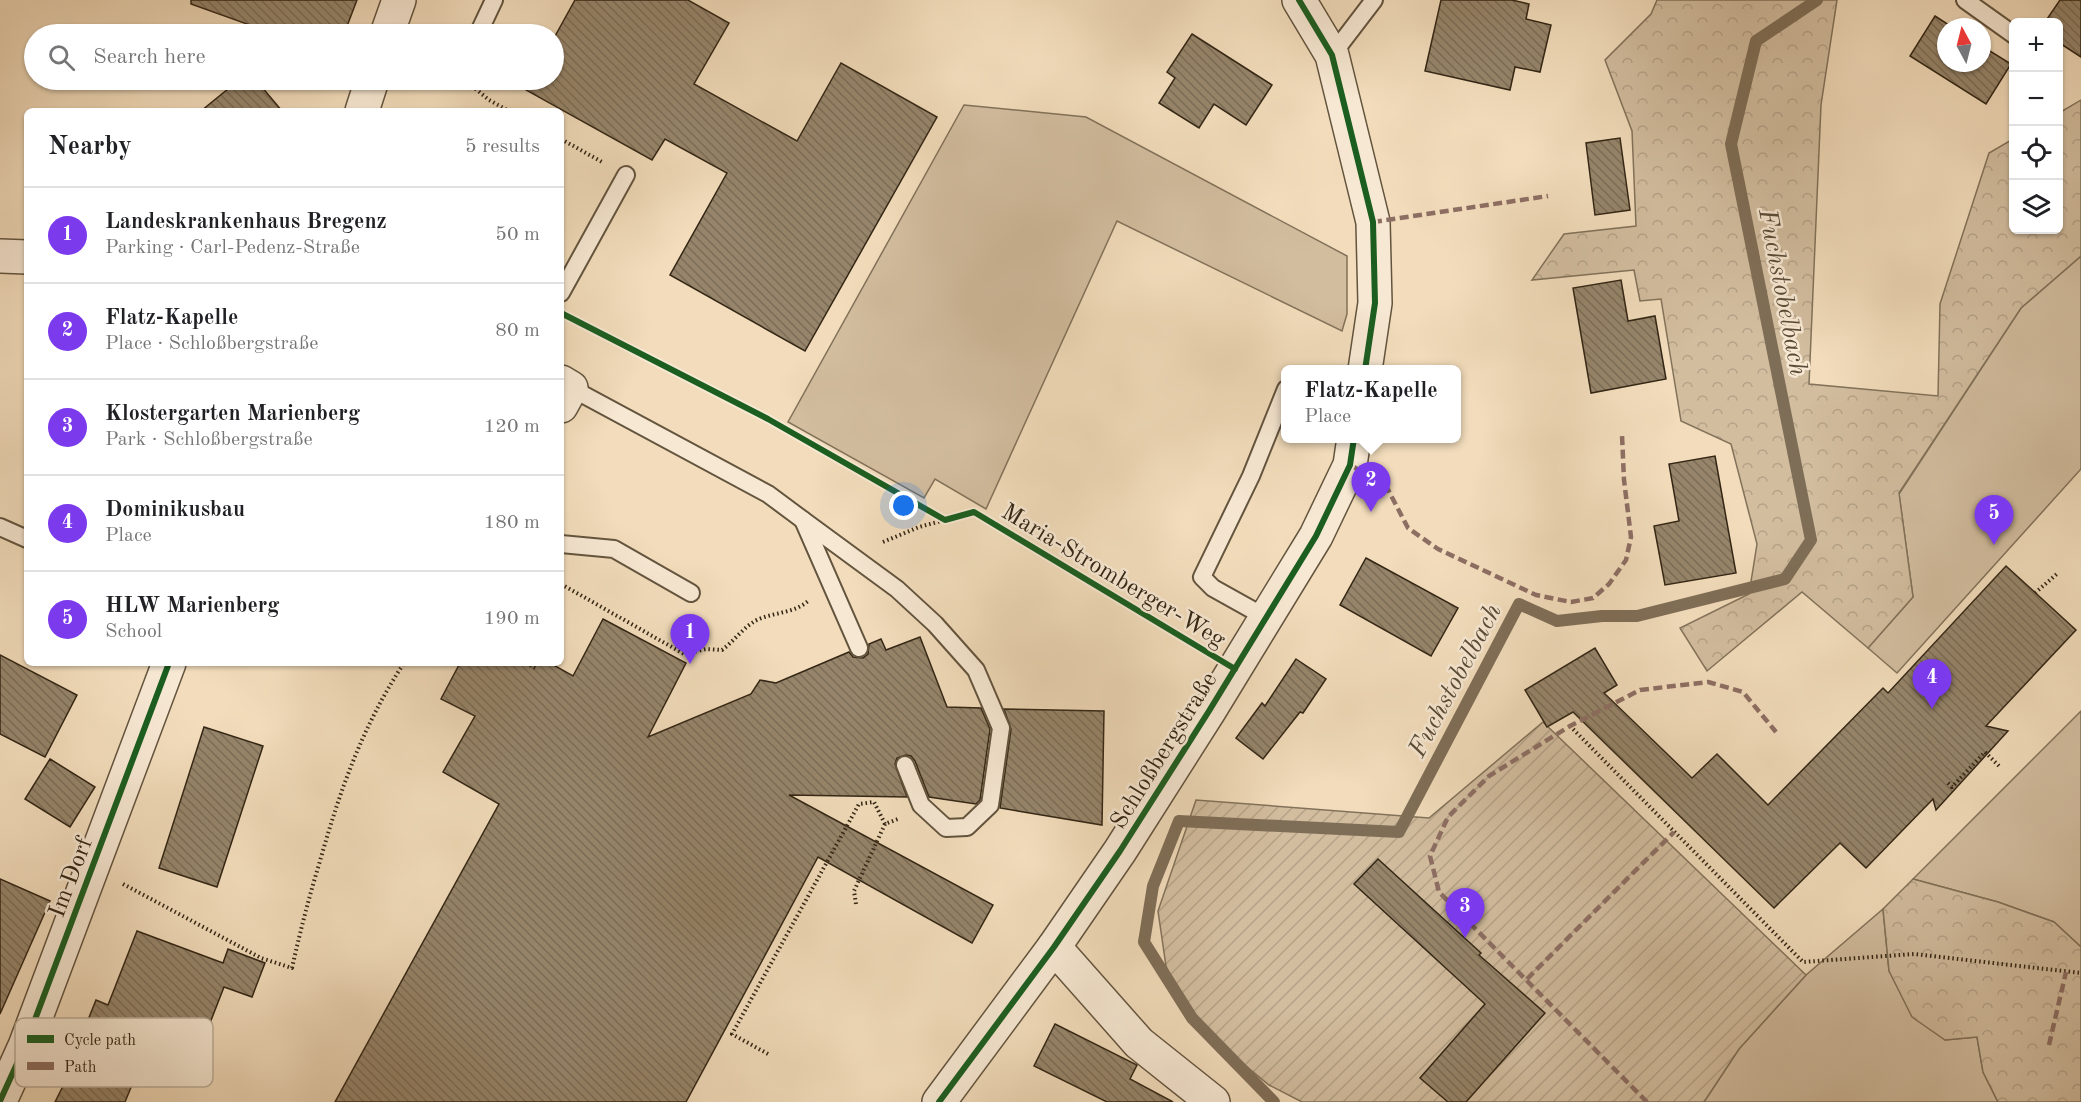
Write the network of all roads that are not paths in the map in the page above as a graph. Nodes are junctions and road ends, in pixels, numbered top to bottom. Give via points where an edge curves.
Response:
1 (399, 0) edge
2 (494, 0) edge
3 (1299, 0) edge
4 (1374, 0) edge
5 (1965, 0) edge
6 (391, 24) edge
7 (483, 24) edge
8 (2009, 32) edge
9 (1332, 55) junction
10 (369, 90) edge
11 (363, 108) edge
12 (626, 175) road end
13 (0, 255) edge
14 (24, 257) edge
15 (564, 288) edge
16 (1366, 365) edge
17 (564, 392) edge
18 (1281, 401) edge
19 (1353, 443) edge
20 (803, 519) junction
21 (0, 527) edge
22 (24, 538) edge
23 (564, 544) edge
24 (691, 593) dead end
25 (1265, 617) junction
26 (859, 648) dead end
27 (168, 666) edge
28 (905, 765) dead end
29 (1054, 947) junction
30 (22, 1018) edge
31 (12, 1040) edge
32 (0, 1101) edge
33 (939, 1102) edge
34 (1213, 1102) edge

1 - 6 street
2 - 7 lane
3 - 9 street
4 - 9 lane
5 - 8 lane
9 - 16 street via 1374,222 1376,303
10 - 11 street
12 - 15 lane
13 - 14 street
17 - 20 lane via 768,494
18 - 25 lane via 1251,476 1202,577 1213,588
19 - 25 street, Schloßbergstraße via 1350,465 1316,536
20 - 26 lane
20 - 28 lane via 897,589 935,624 976,670 1001,728 990,805 967,826 946,828 931,816 921,805
21 - 22 lane
23 - 24 lane via 614,549
25 - 29 street, Schloßbergstraße via 1120,851
27 - 30 street, Im Dorf via 93,868
29 - 33 street, Schloßbergstraße
29 - 34 street via 1138,1043
31 - 32 street, Im Dorf

